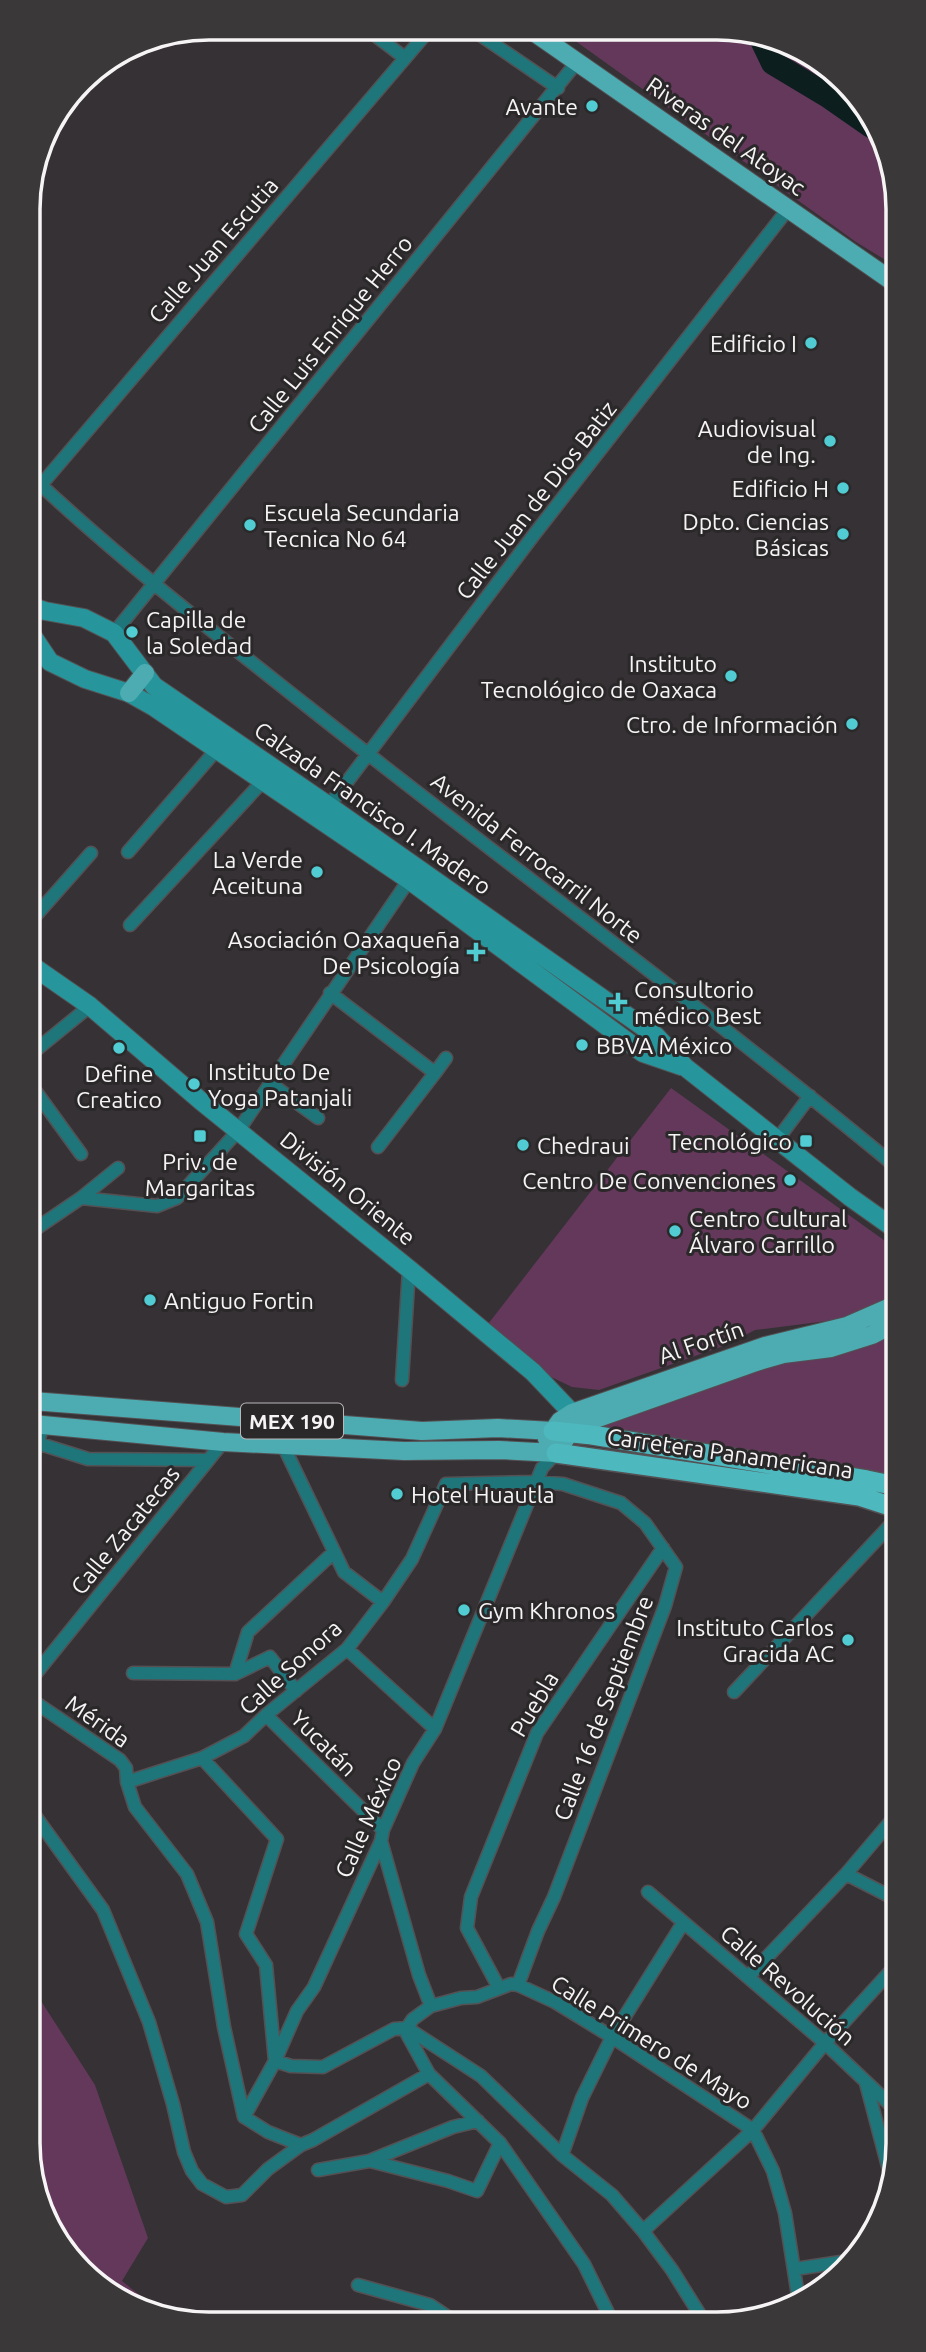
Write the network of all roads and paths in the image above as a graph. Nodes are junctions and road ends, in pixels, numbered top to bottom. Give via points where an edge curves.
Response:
1 (381, 40) edge
2 (421, 40) edge
3 (487, 40) edge
4 (545, 40) edge
5 (405, 58) junction
6 (577, 62) junction
7 (558, 89) junction
8 (788, 209) junction
9 (886, 277) edge
10 (41, 485) joint
11 (153, 584) junction
12 (41, 610) edge
13 (114, 634) junction
14 (41, 648) edge
15 (145, 673) junction
16 (130, 693) junction
17 (218, 748) junction
18 (367, 754) junction
19 (264, 780) junction
20 (324, 812) junction
21 (128, 852) dead end
22 (91, 853) dead end
23 (413, 874) junction
24 (41, 910) edge
25 (130, 925) dead end
26 (41, 976) edge
27 (330, 993) junction
28 (90, 1006) junction
29 (41, 1046) edge
30 (446, 1058) dead end
31 (435, 1073) junction
32 (270, 1083) junction
33 (810, 1096) junction
34 (41, 1097) edge
35 (318, 1118) dead end
36 (238, 1131) junction
37 (778, 1140) junction
38 (378, 1147) dead end
39 (81, 1154) dead end
40 (886, 1158) edge
41 (118, 1168) dead end
42 (81, 1198) junction
43 (885, 1222) edge
44 (40, 1226) edge
45 (409, 1269) junction
46 (885, 1309) edge
47 (885, 1328) edge
48 (402, 1380) dead end
49 (40, 1402) edge
50 (40, 1424) edge
51 (565, 1425) junction
52 (223, 1443) junction
53 (40, 1444) edge
54 (283, 1445) junction
55 (546, 1458) junction
56 (208, 1460) junction
57 (536, 1482) junction
58 (446, 1484) joint
59 (885, 1484) edge
60 (885, 1505) edge
61 (885, 1530) edge
62 (663, 1548) junction
63 (334, 1552) junction
64 (383, 1602) junction
65 (347, 1649) junction
66 (40, 1668) edge
67 (133, 1673) dead end
68 (235, 1674) junction
69 (296, 1691) junction
70 (734, 1692) dead end
71 (40, 1706) edge
72 (266, 1715) junction
73 (435, 1730) junction
74 (202, 1758) junction
75 (127, 1782) junction
76 (40, 1823) edge
77 (885, 1828) edge
78 (382, 1835) junction
79 (846, 1874) junction
80 (648, 1892) dead end
81 (885, 1894) edge
82 (683, 1923) junction
83 (748, 1977) junction
84 (885, 1977) edge
85 (518, 1985) junction
86 (499, 1988) junction
87 (431, 2006) junction
88 (407, 2028) junction
89 (612, 2037) junction
90 (825, 2043) junction
91 (275, 2061) junction
92 (429, 2074) junction
93 (866, 2083) junction
94 (885, 2100) edge
95 (244, 2117) junction
96 (478, 2121) junction
97 (753, 2130) junction
98 (500, 2143) junction
99 (301, 2145) junction
100 (562, 2155) junction
101 (885, 2155) edge
102 (369, 2161) junction
103 (318, 2170) dead end
104 (643, 2231) junction
105 (835, 2263) edge
106 (794, 2269) junction
107 (358, 2285) dead end
108 (797, 2291) edge
109 (440, 2312) edge
110 (608, 2312) edge
111 (698, 2312) edge

1 - 5 street
2 - 5 street, Calle Juan Escutia
3 - 7 street
4 - 6 main road, Riveras del Atoyac
5 - 10 street, Calle Juan Escutia
6 - 7 street, Calle Luis Enrique Herro
6 - 8 main road, Riveras del Atoyac
7 - 11 street, Calle Luis Enrique Herro
8 - 9 main road, Riveras del Atoyac
8 - 18 street, Calle Juan de Dios Batiz
10 - 11 street, Avenida Ferrocarril Norte
11 - 13 street, Calle Luis Enrique Herro
11 - 18 street, Avenida Ferrocarril Norte
12 - 13 main road, Calzada Francisco I. Madero via 84,618
13 - 15 main road, Calzada Francisco I. Madero
14 - 16 main road, Calzada Francisco I. Madero via 50,662
15 - 16 main road
15 - 20 main road, Calzada Francisco I. Madero via 155,687
16 - 17 main road, Calzada Francisco I. Madero
17 - 19 main road, Calzada Francisco I. Madero
17 - 21 street
18 - 20 street, Calle Juan de Dios Batiz
18 - 33 street, Avenida Ferrocarril Norte
19 - 20 main road, Calzada Francisco I. Madero
19 - 25 street
20 - 23 main road, Calzada Francisco I. Madero
22 - 24 street
23 - 27 street
23 - 37 main road, Calzada Francisco I. Madero via 642,1053 685,1067
26 - 28 main road, División Oriente
27 - 31 street
27 - 32 street
28 - 29 street
28 - 36 main road, División Oriente
30 - 31 street
31 - 38 street
32 - 35 street
32 - 36 street
33 - 37 street
33 - 40 street, Avenida Ferrocarril Norte
34 - 39 street
36 - 42 street via 177,1198 157,1206
36 - 45 main road, División Oriente
37 - 43 main road, Calzada Francisco I. Madero
41 - 42 street
42 - 44 street
45 - 48 street
45 - 51 main road, División Oriente via 533,1372
46 - 51 main road, Al Fortín / MEX 190 via 847,1326 765,1346
47 - 51 main road, Al Fortín / MEX 190 via 831,1348 756,1362 580,1424
49 - 51 main road, MEX 190 via 422,1431
50 - 52 main road, MEX 190
51 - 55 main road, Al Fortín / MEX 190
51 - 59 highway, Carretera Panamericana / MEX 190
52 - 54 main road, MEX 190
52 - 56 street, Calle Zacatecas
53 - 56 street via 88,1459
54 - 55 main road, MEX 190
54 - 63 street
55 - 57 street, Calle México
55 - 60 highway, Carretera Panamericana / MEX 190 via 859,1496
56 - 66 street, Calle Zacatecas
57 - 58 street, Calle 16 de Septiembre
57 - 62 street, Calle 16 de Septiembre via 563,1484 621,1503 645,1523
57 - 73 street, Calle México
58 - 64 street, Calle Sonora via 412,1559
61 - 70 street
62 - 85 street, Calle 16 de Septiembre via 676,1567 665,1606
62 - 86 street, Puebla via 537,1733 471,1897 467,1928
63 - 64 street via 344,1572
63 - 68 street via 248,1632
64 - 65 street, Calle Sonora
65 - 69 street, Calle Sonora
65 - 73 street
67 - 68 street
68 - 69 street via 270,1657
69 - 72 street, Calle Sonora
71 - 75 street, Mérida via 120,1760
72 - 74 street, Calle Sonora via 244,1736
72 - 78 street, Yucatán
73 - 78 street, Calle México via 413,1763
74 - 75 street, Calle Sonora
74 - 91 street via 277,1839 246,1934 266,1965
75 - 95 street, Mérida via 135,1807 187,1874 207,1923
76 - 99 street via 103,1910 149,2022 184,2152 202,2184 226,2197 242,2195
77 - 79 street
78 - 87 street
78 - 91 street, Calle México via 314,1987
79 - 81 street
79 - 83 street
80 - 82 street, Calle Revolución
82 - 83 street, Calle Revolución
82 - 89 street
83 - 90 street, Calle Revolución
84 - 90 street
85 - 86 street
85 - 89 street, Calle Primero de Mayo
86 - 87 street
87 - 88 street
88 - 91 street via 394,2029 323,2067
88 - 92 street
88 - 100 street via 481,2076
89 - 97 street, Calle Primero de Mayo
89 - 100 street via 582,2098
90 - 93 street, Calle Revolución
90 - 97 street
91 - 95 street, Calle México
92 - 96 street
92 - 99 street
93 - 94 street, Calle Revolución
93 - 101 street
95 - 99 street via 268,2133
96 - 98 street
96 - 102 street
97 - 104 street
97 - 106 street, Calle Primero de Mayo via 773,2171
98 - 102 street via 477,2192
98 - 110 street via 584,2264
100 - 104 street via 612,2195
102 - 103 street
104 - 111 street
105 - 106 street
106 - 108 street, Calle Primero de Mayo
107 - 109 street

